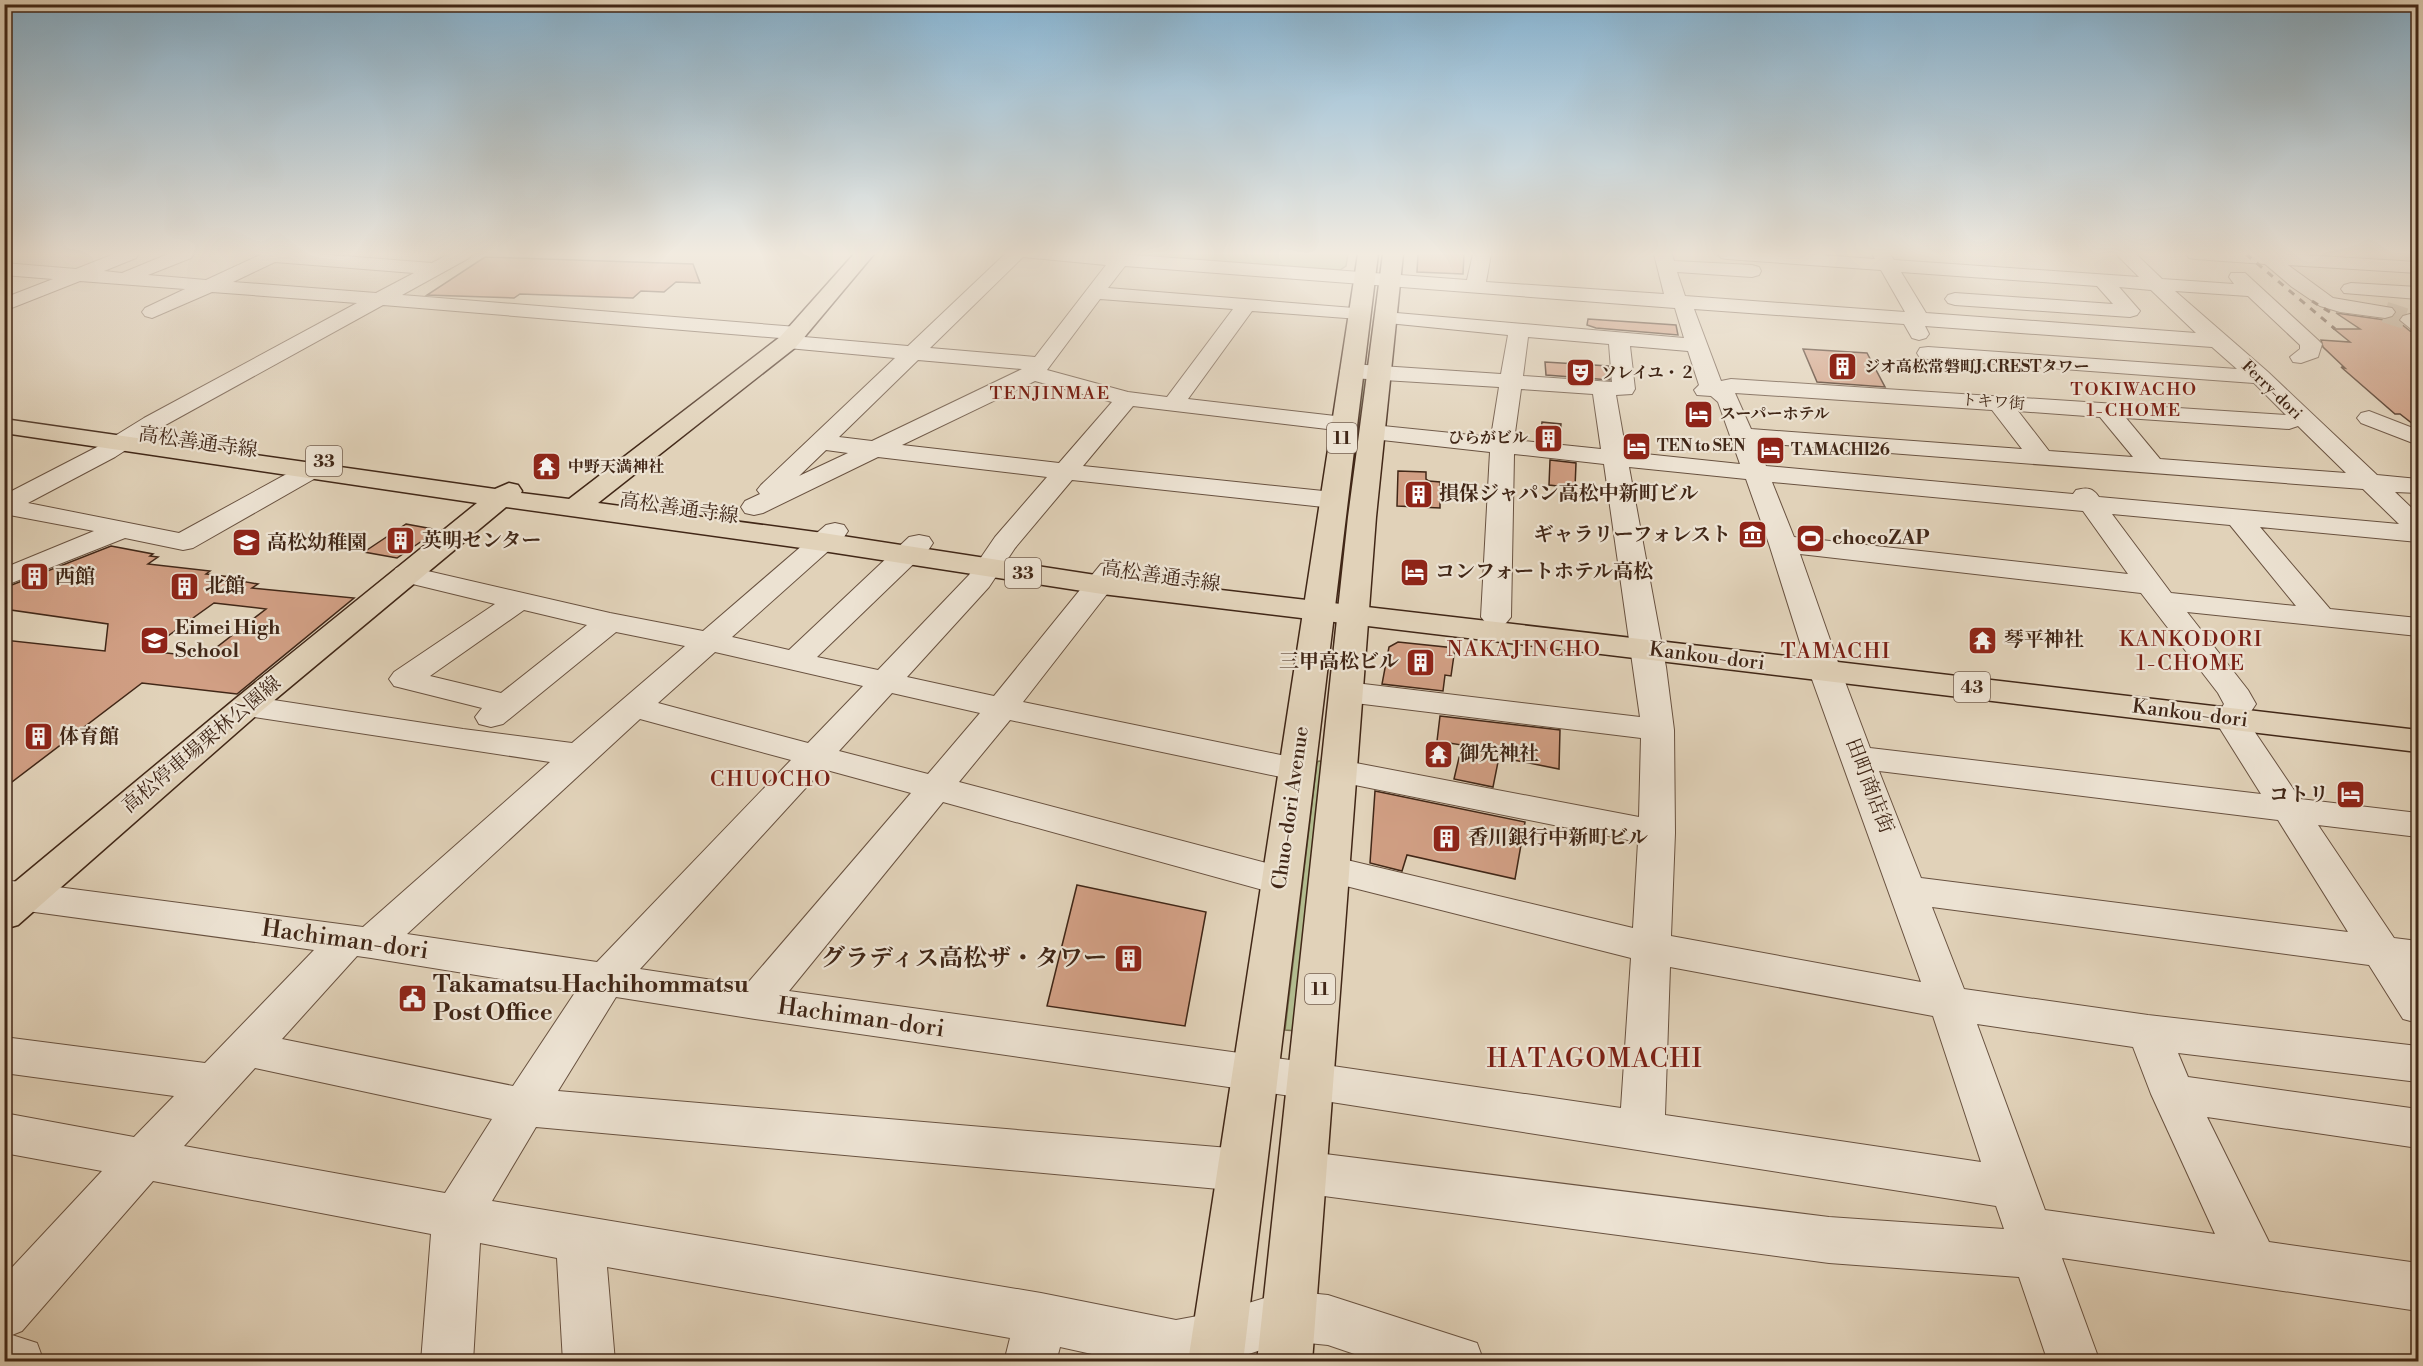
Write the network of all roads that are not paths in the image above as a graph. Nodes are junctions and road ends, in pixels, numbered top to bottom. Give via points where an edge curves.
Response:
1 (345, 318) edge
2 (578, 318) edge
3 (809, 318) edge
4 (950, 318) edge
5 (1076, 318) edge
6 (1237, 318) edge
7 (1358, 318) edge
8 (1385, 318) joint
9 (1685, 318) edge
10 (1910, 318) edge
11 (1914, 318) junction
12 (2007, 318) edge
13 (2193, 318) edge
14 (2287, 318) edge
15 (2013, 326) junction
16 (1519, 330) junction
17 (792, 338) junction
18 (1619, 339) junction
19 (2219, 341) junction
20 (1696, 345) junction
21 (914, 353) junction
22 (2301, 357) dead end
23 (1036, 368) junction
24 (1351, 371) junction
25 (1379, 372) junction
26 (1942, 377) junction
27 (2260, 377) junction
28 (1510, 382) junction
29 (1603, 387) junction
30 (1708, 390) junction
31 (1126, 399) junction
32 (1999, 403) junction
33 (1172, 405) junction
34 (2107, 410) junction
35 (4, 415) edge
36 (2369, 418) dead end
37 (2289, 422) dead end
38 (1344, 424) junction
39 (4, 426) edge
40 (1373, 432) junction
41 (1741, 435) junction
42 (127, 438) junction
43 (2418, 438) edge
44 (821, 442) junction
45 (1502, 446) junction
46 (877, 449) junction
47 (2050, 458) junction
48 (1616, 459) junction
49 (2152, 465) junction
50 (312, 470) junction
51 (1065, 471) junction
52 (1756, 473) junction
53 (2368, 482) junction
54 (2418, 486) edge
55 (506, 493) junction
56 (1333, 500) junction
57 (582, 502) junction
58 (4, 505) edge
59 (2093, 505) junction
60 (742, 518) junction
61 (2239, 519) junction
62 (2418, 528) edge
63 (123, 529) junction
64 (2418, 534) edge
65 (829, 536) junction
66 (1783, 544) junction
67 (913, 549) junction
68 (992, 561) junction
69 (406, 574) junction
70 (1107, 577) junction
71 (5, 578) edge
72 (2156, 593) junction
73 (518, 601) junction
74 (1336, 606) junction
75 (1496, 617) junction
76 (2320, 617) junction
77 (610, 622) junction
78 (2418, 627) edge
79 (708, 640) junction
80 (1645, 642) junction
81 (796, 660) junction
82 (1822, 663) junction
83 (884, 681) junction
84 (1347, 692) junction
85 (507, 704) junction
86 (247, 706) junction
87 (634, 707) junction
88 (1002, 708) junction
89 (2235, 711) junction
90 (2418, 723) edge
91 (1658, 730) junction
92 (463, 740) junction
93 (2418, 741) edge
94 (579, 755) junction
95 (815, 757) junction
96 (1858, 757) junction
97 (1295, 769) junction
98 (1340, 771) junction
99 (935, 787) junction
100 (2291, 810) junction
101 (2418, 825) edge
102 (1657, 833) junction
103 (1330, 869) junction
104 (1281, 881) junction
105 (1907, 890) junction
106 (11, 901) edge
107 (360, 942) junction
108 (1652, 948) junction
109 (2400, 954) edge
110 (606, 979) junction
111 (755, 1003) junction
112 (1949, 1003) junction
113 (2418, 1007) edge
114 (2148, 1032) junction
115 (246, 1048) junction
116 (4, 1055) edge
117 (2418, 1064) edge
118 (1254, 1073) junction
119 (1312, 1081) junction
120 (214, 1083) junction
121 (2173, 1094) junction
122 (524, 1107) junction
123 (2418, 1128) edge
124 (1642, 1132) junction
125 (4, 1133) edge
126 (143, 1159) junction
127 (1241, 1170) junction
128 (1301, 1172) junction
129 (457, 1216) junction
130 (2026, 1224) junction
131 (580, 1240) junction
132 (2254, 1264) junction
133 (2418, 1287) edge
134 (4, 1313) edge
135 (1286, 1339) edge
136 (1036, 1340) edge
137 (1217, 1350) edge
138 (4, 1359) edge
139 (18, 1362) edge
140 (447, 1362) edge
141 (589, 1362) edge
142 (1458, 1362) edge
143 (2074, 1362) edge

1 - 42 street
2 - 17 street
3 - 17 main road
4 - 21 street
5 - 23 street
6 - 33 street
7 - 24 main road, Chuo-dori Avenue / 11
8 - 16 street
8 - 25 main road, Chuo-dori Avenue / 11
9 - 20 street, 田町商店街
10 - 11 street
11 - 15 street
11 - 26 street
12 - 15 street
13 - 19 street, Ferry-dori
14 - 22 street via 2311,344 2310,352
15 - 19 street
16 - 18 street
16 - 28 street
17 - 21 street
17 - 57 main road
18 - 20 street
18 - 29 street via 1624,388
19 - 27 street, Ferry-dori
20 - 30 street, 田町商店街
21 - 23 street
21 - 44 street
23 - 31 street
23 - 46 street
24 - 25 street
24 - 38 main road, Chuo-dori Avenue / 11
25 - 28 street
25 - 40 main road, Chuo-dori Avenue / 11
26 - 27 street
26 - 30 street, トキワ街
26 - 32 street, トキワ街
27 - 53 street, Ferry-dori
28 - 29 street
28 - 45 street
29 - 48 street
30 - 41 street, 田町商店街 via 1728,399
31 - 33 street
31 - 51 street
32 - 34 street, トキワ街
32 - 47 street
33 - 38 street
34 - 37 street, トキワ街
34 - 49 street
35 - 42 main road, 高松善通寺線 / 33
36 - 43 street
38 - 56 main road, Chuo-dori Avenue / 11
39 - 42 main road, 高松善通寺線 / 33
40 - 45 street
40 - 74 main road, Chuo-dori Avenue / 11
41 - 47 street
41 - 52 street, 田町商店街
42 - 50 main road, 高松善通寺線 / 33
42 - 55 main road, 高松善通寺線 / 33
42 - 58 street
44 - 46 street
44 - 60 street
45 - 48 street
45 - 75 street
46 - 51 street
46 - 60 street
47 - 49 street
47 - 59 street
48 - 52 street
48 - 80 street
49 - 53 street
50 - 55 main road, 高松善通寺線 / 33
50 - 63 street via 183,542
51 - 56 street
51 - 68 street
52 - 59 street
52 - 66 street, 田町商店街
53 - 54 street
53 - 62 street, Ferry-dori
55 - 57 main road, 高松善通寺線 / 33
55 - 69 main road, 高松停車場栗林公園線
56 - 74 main road, Chuo-dori Avenue / 11
57 - 60 main road, 高松善通寺線 / 33
58 - 63 street
59 - 61 street
59 - 72 street
60 - 65 main road, 高松善通寺線 / 33
61 - 64 street
61 - 76 street
63 - 71 street
65 - 67 main road, 高松善通寺線 / 33
65 - 79 street
66 - 72 street
66 - 82 street, 田町商店街
67 - 68 main road, 高松善通寺線 / 33
67 - 81 street
68 - 70 main road, 高松善通寺線 / 33
68 - 83 street
69 - 73 street
69 - 86 main road, 高松停車場栗林公園線
70 - 74 main road, 高松善通寺線 / 33
70 - 88 street
72 - 76 street
72 - 89 street via 2232,690
73 - 77 street
73 - 85 street via 405,679
74 - 75 main road, Kankou-dori / 43
74 - 80 main road, Kankou-dori / 43
74 - 84 main road, Chuo-dori Avenue / 11
74 - 97 main road, Chuo-dori Avenue / 11
75 - 80 main road, Kankou-dori / 43
76 - 78 street
77 - 79 street
77 - 85 street
79 - 81 street
79 - 87 street
80 - 82 main road, Kankou-dori / 43
80 - 91 street
81 - 83 street
82 - 89 main road, Kankou-dori / 43
82 - 96 street, 田町商店街
83 - 88 street
83 - 95 street
84 - 91 street
84 - 98 main road, Chuo-dori Avenue / 11
85 - 92 street
86 - 92 street
86 - 106 main road, 高松停車場栗林公園線
87 - 94 street
87 - 95 street
88 - 97 street
88 - 99 street
89 - 90 main road, Kankou-dori / 43
89 - 93 main road, Kankou-dori / 43
89 - 100 street
91 - 102 street
92 - 94 street
94 - 107 street
95 - 99 street
95 - 110 street
96 - 100 street
96 - 105 street, 田町商店街
97 - 104 main road, Chuo-dori Avenue / 11
98 - 102 street
98 - 103 main road, Chuo-dori Avenue / 11
99 - 104 street
99 - 111 street
100 - 101 street
100 - 109 street
102 - 108 street
103 - 108 street
103 - 119 main road, Chuo-dori Avenue / 11
104 - 118 main road, Chuo-dori Avenue / 11
105 - 109 street
105 - 112 street, 田町商店街
106 - 107 street, Hachiman-dori
107 - 110 street, Hachiman-dori
107 - 115 street
108 - 112 street
108 - 124 street
109 - 113 street
110 - 111 street, Hachiman-dori
110 - 122 street
111 - 118 street, Hachiman-dori
112 - 114 street
112 - 130 street, 田町商店街
114 - 117 street
114 - 121 street
115 - 120 street
115 - 122 street
116 - 120 street
118 - 119 street, Hachiman-dori
118 - 127 main road, Chuo-dori Avenue / 11
119 - 124 street, Hachiman-dori
119 - 128 main road, Chuo-dori Avenue / 11
120 - 126 street
121 - 123 street
121 - 132 street
122 - 127 street
122 - 129 street
124 - 130 street, Hachiman-dori
125 - 126 street
126 - 129 street
126 - 134 street
127 - 137 main road, Chuo-dori Avenue / 11
128 - 130 street via 1829,1240 1908,1244
128 - 135 main road, Chuo-dori Avenue / 11
129 - 131 street
129 - 140 street
130 - 132 street
130 - 143 street, 田町商店街
131 - 136 street
131 - 141 street
132 - 133 street
135 - 137 street
135 - 142 street via 1328,1320
136 - 137 street
138 - 139 street

